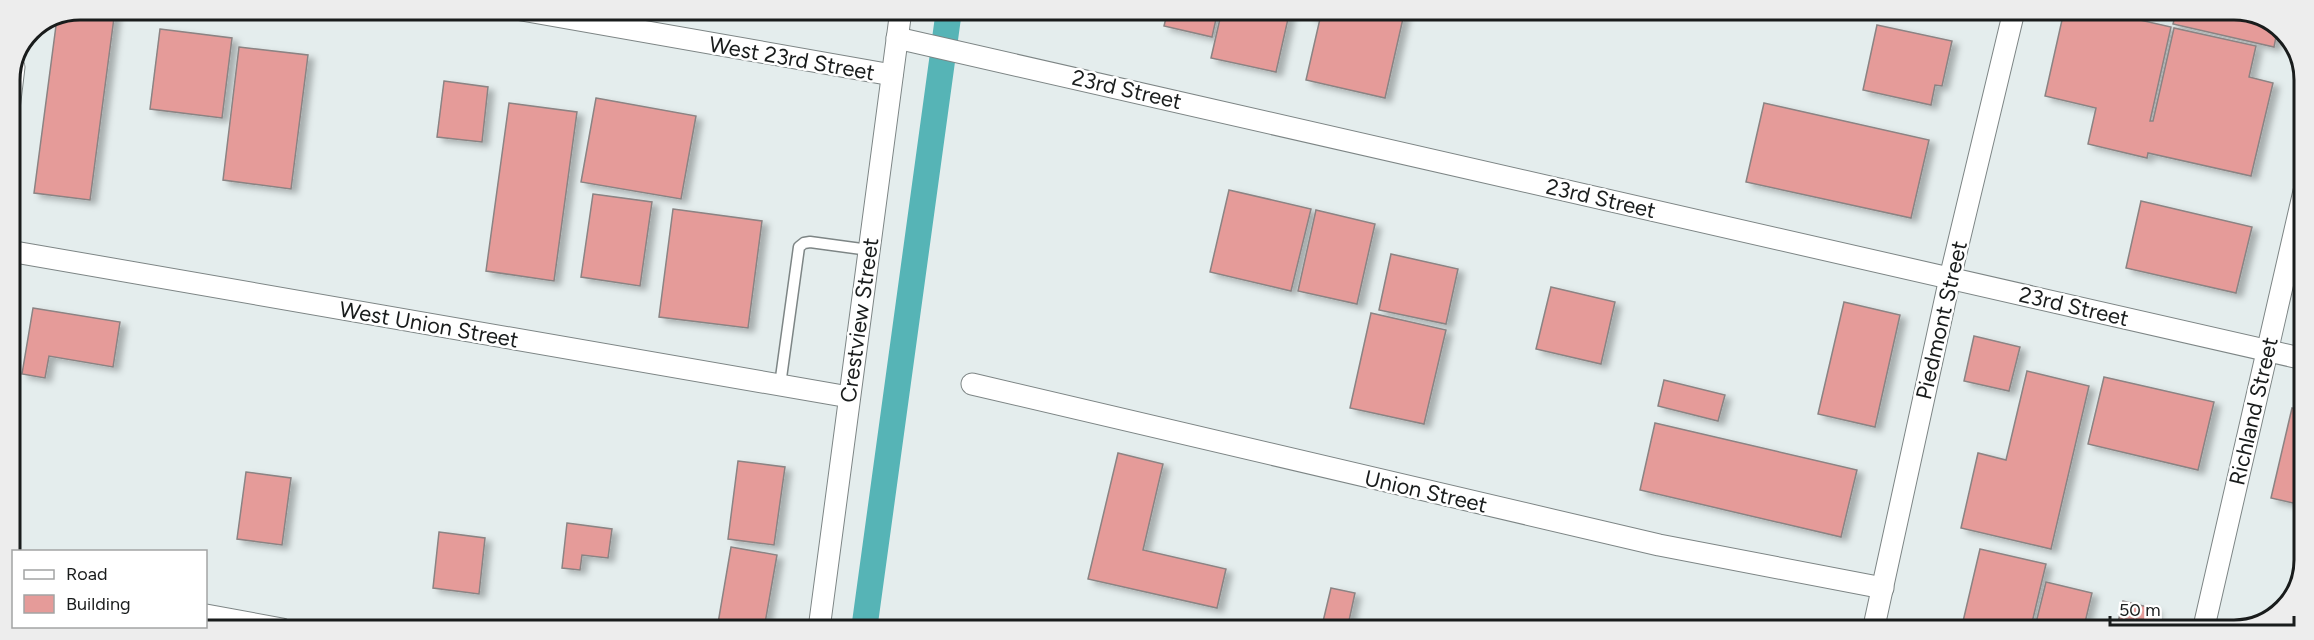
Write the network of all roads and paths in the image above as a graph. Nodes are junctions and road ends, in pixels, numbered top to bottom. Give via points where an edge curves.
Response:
1 (579, 20) edge
2 (900, 20) edge
3 (2012, 20) edge
4 (897, 38) junction
5 (892, 75) junction
6 (2294, 234) edge
7 (868, 250) junction
8 (20, 253) edge
9 (1950, 278) junction
10 (2267, 351) junction
11 (2294, 357) edge
12 (972, 384) dead end
13 (780, 385) junction
14 (849, 397) junction
15 (1883, 588) junction
16 (207, 615) edge
17 (233, 620) edge
18 (820, 620) edge
19 (1876, 620) edge
20 (2206, 620) edge

1 - 5 street, West 23rd Street
2 - 4 street, Crestview Street
3 - 9 street, Piedmont Street
4 - 5 street, Crestview Street
4 - 9 street, 23rd Street
5 - 7 street, Crestview Street
6 - 10 street, Richland Street
7 - 13 lane via 810,242 798,247
7 - 14 street, Crestview Street
8 - 13 street, West Union Street
9 - 10 street, 23rd Street
9 - 15 street, Piedmont Street
10 - 11 street, 23rd Street
10 - 20 street, Richland Street
12 - 15 street, Union Street via 1659,545
13 - 14 street, West Union Street
14 - 18 street, Crestview Street
15 - 19 street, Piedmont Street
16 - 17 street

